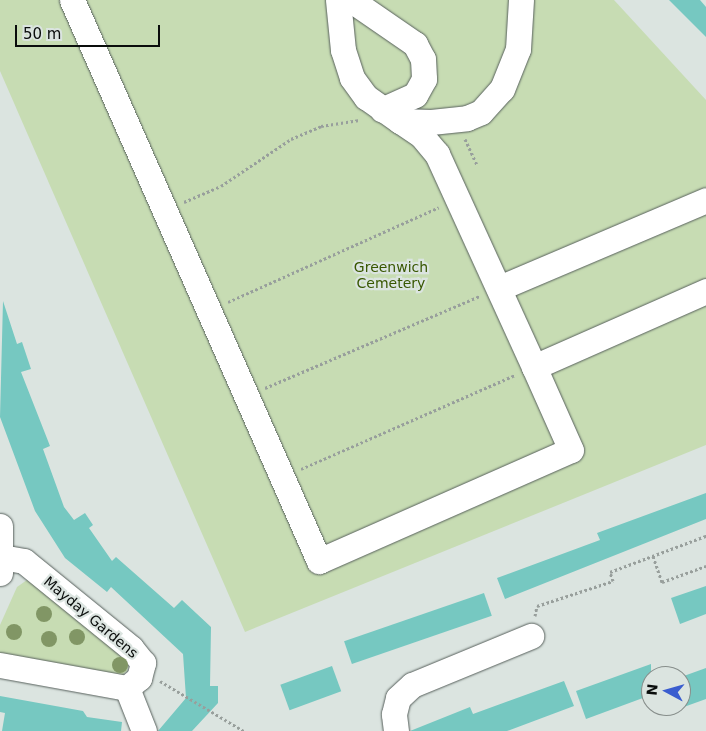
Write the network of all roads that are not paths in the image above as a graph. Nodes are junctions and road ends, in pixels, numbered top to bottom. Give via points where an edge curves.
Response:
1 (72, 0) edge
2 (338, 0) edge
3 (351, 0) edge
4 (521, 0) edge
5 (391, 115) junction
6 (706, 200) edge
7 (499, 288) junction
8 (706, 291) edge
9 (534, 367) junction
10 (0, 526) edge
11 (1, 565) edge
12 (531, 636) road end
13 (0, 665) edge
14 (135, 679) junction
15 (144, 731) edge
16 (396, 731) edge

1 - 9 street via 319,561 571,450
2 - 5 street via 343,50 352,78
3 - 5 street via 415,44 423,59 424,79 415,95
4 - 5 street via 518,49 502,89 481,112 456,121
5 - 7 street via 420,135 437,154
6 - 7 street
7 - 9 street
8 - 9 street
10 - 11 street, Mayday Gardens
11 - 14 street, Mayday Gardens via 24,561 132,648 139,654
12 - 16 street via 412,685 398,698 394,714
13 - 14 street
14 - 15 street, Mayday Gardens

